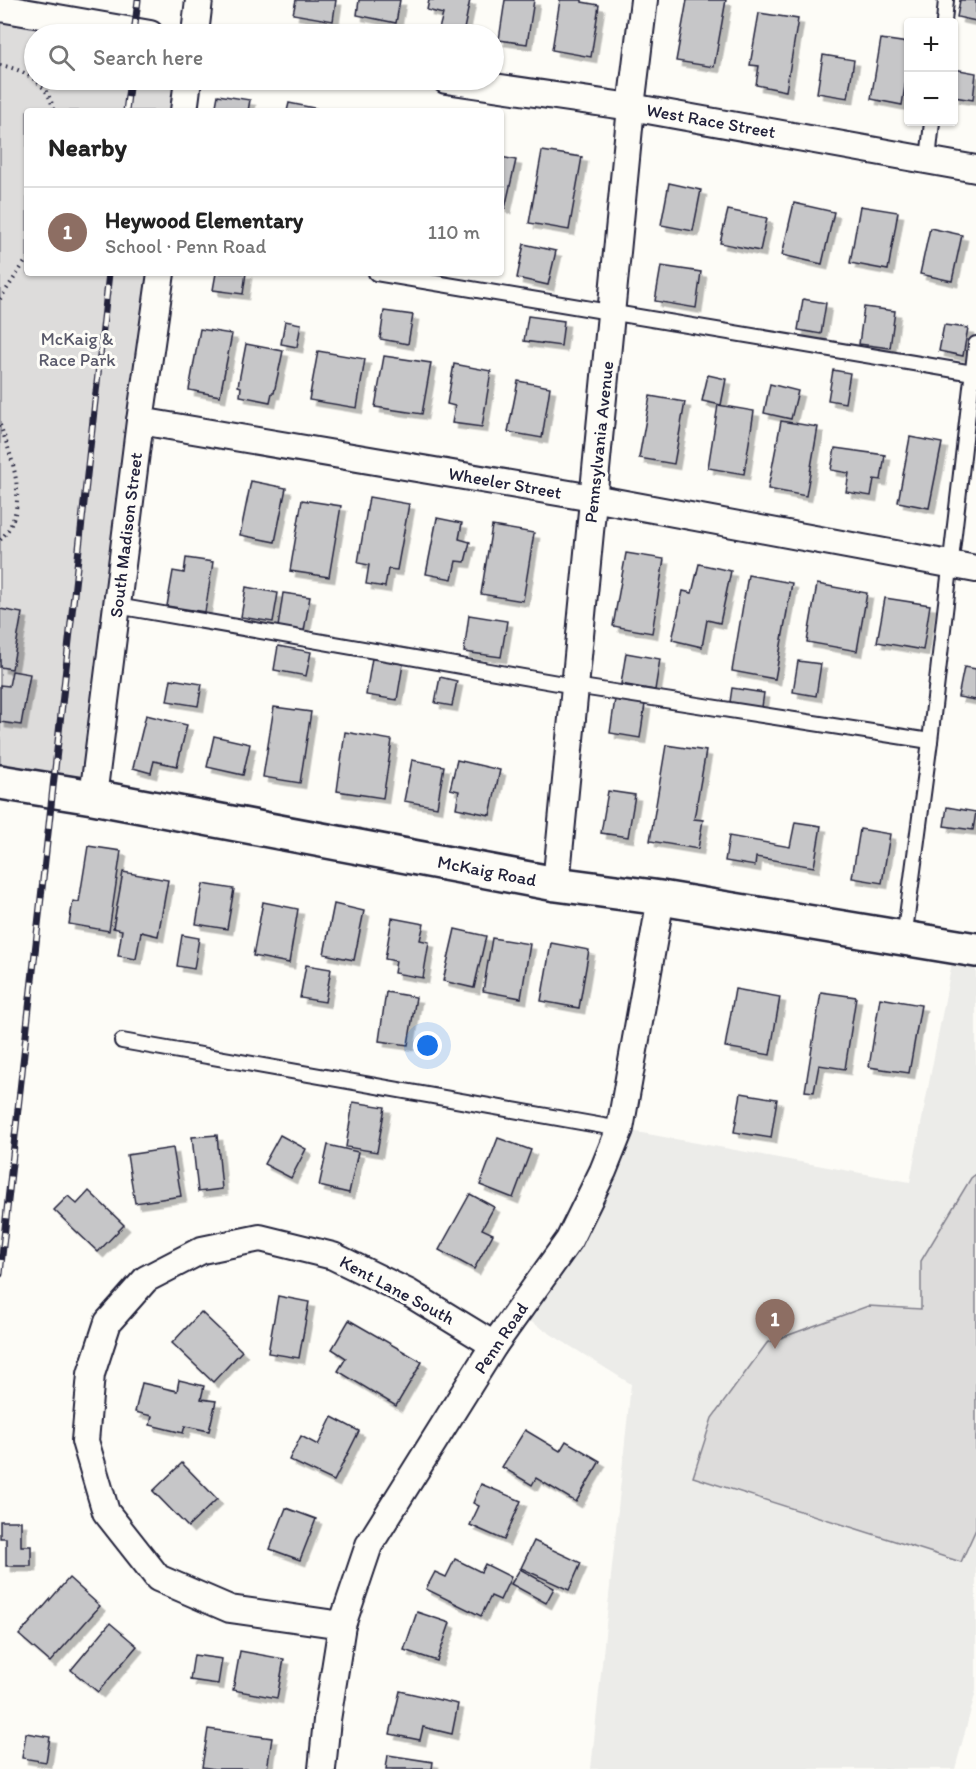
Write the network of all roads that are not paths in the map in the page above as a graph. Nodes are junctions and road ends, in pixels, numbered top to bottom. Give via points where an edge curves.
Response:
1 (199, 0) edge
2 (644, 0) edge
3 (946, 0) edge
4 (0, 8) edge
5 (944, 18) edge
6 (92, 24) edge
7 (196, 24) edge
8 (504, 88) edge
9 (187, 90) edge
10 (631, 107) junction
11 (184, 108) edge
12 (932, 126) edge
13 (928, 160) junction
14 (976, 169) edge
15 (161, 276) edge
16 (394, 276) edge
17 (611, 313) junction
18 (976, 344) edge
19 (973, 373) junction
20 (140, 422) junction
21 (593, 498) junction
22 (951, 564) junction
23 (976, 569) edge
24 (117, 606) junction
25 (575, 686) junction
26 (930, 741) junction
27 (0, 782) edge
28 (93, 797) junction
29 (556, 884) junction
30 (662, 898) junction
31 (904, 939) junction
32 (976, 950) edge
33 (122, 1041) dead end
34 (620, 1129) junction
35 (494, 1345) junction
36 (342, 1625) junction
37 (321, 1769) edge

1 - 7 street
2 - 10 street, Pennsylvania Avenue
3 - 5 lane
4 - 6 street
8 - 10 street, West Race Street
9 - 11 street
10 - 13 street, West Race Street
10 - 17 street, Pennsylvania Avenue
12 - 13 lane
13 - 14 street, West Race Street
15 - 20 street, South Madison Street
16 - 17 lane
17 - 19 lane
17 - 21 street, Pennsylvania Avenue
18 - 19 lane
19 - 22 lane
20 - 21 street, Wheeler Street
20 - 24 street, South Madison Street
21 - 22 street, Wheeler Street
21 - 25 street, Pennsylvania Avenue
22 - 23 street, Wheeler Street
22 - 26 lane
24 - 25 lane
24 - 28 street, South Madison Street
25 - 26 lane
25 - 29 street, Pennsylvania Avenue
26 - 31 lane
27 - 28 street, McKaig Road
28 - 29 street, McKaig Road
29 - 30 street, McKaig Road
30 - 31 street, McKaig Road
30 - 34 street, Penn Road
31 - 32 street, McKaig Road
33 - 34 lane
34 - 35 street, Penn Road via 569,1240
35 - 36 street, Penn Road via 369,1545
35 - 36 street, Kent Lane South via 410,1293 333,1256 260,1238 202,1250 146,1279 108,1322 91,1374 85,1441 106,1512 158,1578 230,1609
36 - 37 street, Penn Road

